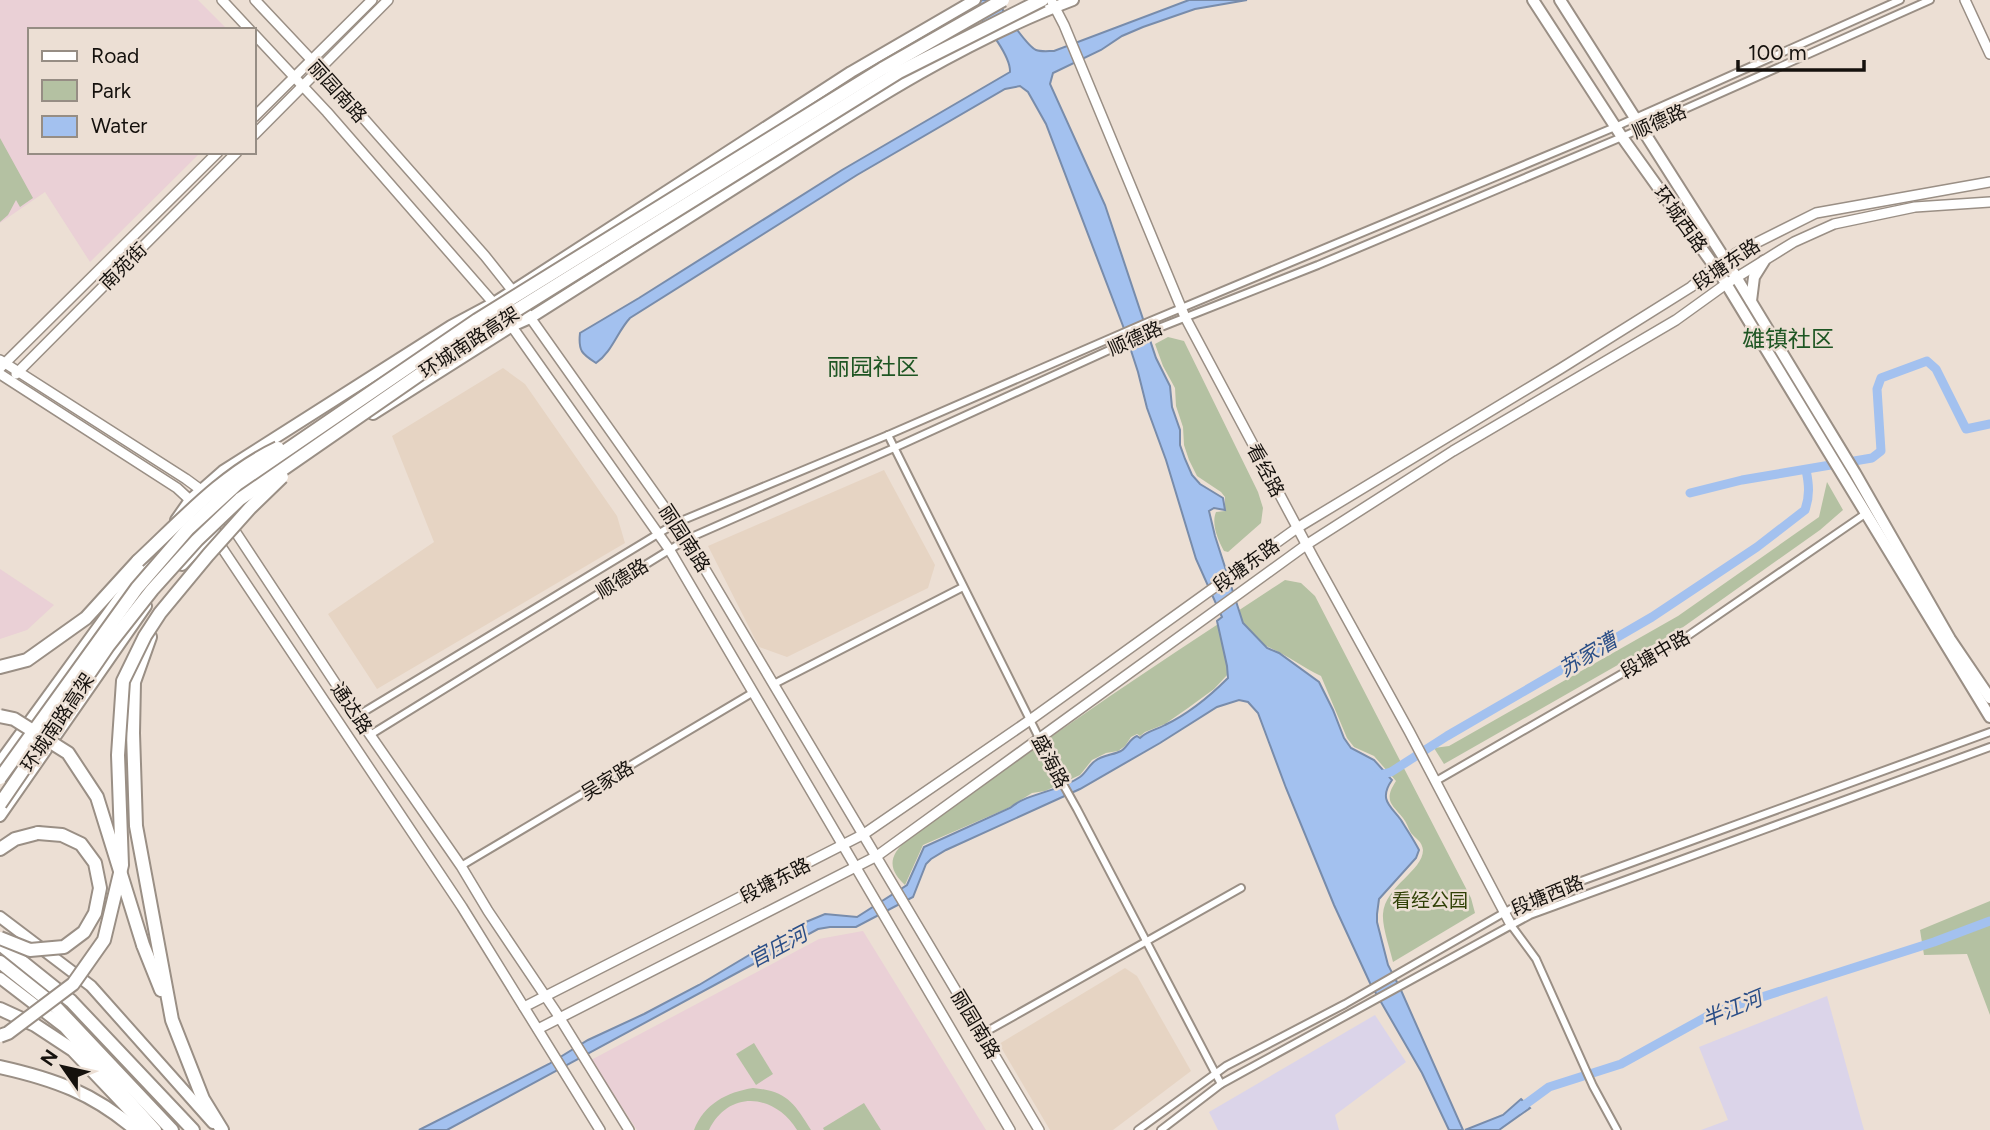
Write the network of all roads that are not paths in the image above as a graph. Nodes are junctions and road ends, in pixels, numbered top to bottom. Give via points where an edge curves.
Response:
1 (222, 0) edge
2 (255, 0) edge
3 (372, 0) edge
4 (388, 0) edge
5 (975, 0) edge
6 (1003, 0) edge
7 (1042, 0) edge
8 (1073, 0) edge
9 (1533, 0) edge
10 (1560, 0) edge
11 (1900, 0) edge
12 (1930, 0) edge
13 (1965, 0) edge
14 (1053, 4) edge
15 (248, 28) edge
16 (256, 36) edge
17 (1990, 54) edge
18 (311, 60) junction
19 (320, 69) junction
20 (294, 77) junction
21 (303, 86) junction
22 (256, 115) edge
23 (1634, 118) junction
24 (1615, 127) junction
25 (1641, 128) junction
26 (256, 133) edge
27 (1622, 137) junction
28 (216, 154) edge
29 (235, 154) edge
30 (1990, 182) edge
31 (1990, 202) edge
32 (1725, 260) junction
33 (1764, 261) junction
34 (1714, 267) junction
35 (1737, 278) junction
36 (1726, 284) junction
37 (513, 290) junction
38 (1751, 301) junction
39 (494, 303) junction
40 (1183, 313) junction
41 (530, 318) junction
42 (512, 326) junction
43 (2, 364) edge
44 (18, 372) junction
45 (0, 374) edge
46 (9, 380) junction
47 (307, 435) junction
48 (888, 435) junction
49 (312, 448) junction
50 (894, 448) junction
51 (201, 491) junction
52 (190, 500) junction
53 (1865, 514) junction
54 (228, 519) junction
55 (676, 523) junction
56 (1297, 528) junction
57 (212, 533) junction
58 (658, 533) junction
59 (687, 539) junction
60 (1306, 545) junction
61 (668, 550) junction
62 (963, 587) junction
63 (160, 612) junction
64 (27, 660) junction
65 (0, 667) edge
66 (0, 676) edge
67 (774, 684) junction
68 (752, 693) junction
69 (1990, 698) edge
70 (0, 716) edge
71 (357, 716) junction
72 (1990, 717) edge
73 (1030, 720) junction
74 (1990, 732) edge
75 (370, 735) junction
76 (1039, 738) junction
77 (1990, 747) edge
78 (0, 762) edge
79 (0, 778) edge
80 (1436, 781) junction
81 (2, 809) edge
82 (0, 828) edge
83 (864, 834) junction
84 (841, 846) junction
85 (0, 849) edge
86 (877, 856) junction
87 (461, 866) junction
88 (854, 867) junction
89 (1241, 888) dead end
90 (0, 908) edge
91 (1503, 912) junction
92 (0, 917) edge
93 (1511, 925) junction
94 (0, 939) edge
95 (30, 940) junction
96 (1146, 943) junction
97 (0, 944) edge
98 (0, 962) edge
99 (0, 978) edge
100 (546, 996) junction
101 (524, 1007) junction
102 (0, 1009) edge
103 (561, 1019) junction
104 (172, 1020) junction
105 (539, 1031) junction
106 (982, 1034) junction
107 (0, 1036) edge
108 (0, 1068) edge
109 (1215, 1074) junction
110 (1221, 1084) junction
111 (136, 1130) edge
112 (149, 1130) edge
113 (156, 1130) edge
114 (172, 1130) edge
115 (193, 1130) edge
116 (221, 1130) edge
117 (600, 1130) edge
118 (629, 1130) edge
119 (1010, 1130) edge
120 (1039, 1130) edge
121 (1138, 1130) edge
122 (1161, 1130) edge
123 (1618, 1130) edge

1 - 15 main road
2 - 18 main road, 丽园南路
3 - 18 main road
4 - 19 main road
5 - 37 main road via 851,72
6 - 47 highway, 环城南路高架, bridge via 882,69 489,312
7 - 49 highway, 环城南路高架, bridge via 887,79 478,334
8 - 14 main road
9 - 24 main road, 环城西路
10 - 23 main road, 环城西路
11 - 23 street, 顺德路
12 - 25 street, 顺德路
13 - 17 main road
14 - 40 main road, 看经路
14 - 41 main road via 873,100
16 - 20 main road, 丽园南路
18 - 19 main road, 丽园南路
18 - 20 main road
19 - 21 main road
19 - 37 main road, 丽园南路
20 - 21 main road, 丽园南路
20 - 22 main road
21 - 26 main road
21 - 39 main road, 丽园南路
23 - 24 street, 顺德路
23 - 25 main road, 环城西路
24 - 27 main road, 环城西路
24 - 40 street, 顺德路
25 - 27 street, 顺德路
25 - 32 main road, 环城西路
27 - 34 main road, 环城西路
27 - 40 street, 顺德路 via 1318,265
28 - 43 main road, 南苑街
29 - 44 main road, 南苑街
30 - 32 main road, 段塘东路 via 1816,213
31 - 33 main road, 段塘东路 via 1915,207 1835,224
32 - 34 main road, 段塘东路
32 - 35 main road, 环城西路
33 - 35 main road, 段塘东路
33 - 38 main road via 1754,277
34 - 36 main road, 环城西路
34 - 56 main road, 段塘东路 via 1669,301
35 - 36 main road, 段塘东路
35 - 38 main road, 环城西路
36 - 53 main road, 环城西路
36 - 60 main road, 段塘东路 via 1676,320 1453,451
37 - 39 main road
37 - 41 main road, 丽园南路
38 - 69 main road, 环城西路 via 1950,639
39 - 42 main road, 丽园南路
39 - 51 main road via 223,471
40 - 48 street, 顺德路 via 1118,334
40 - 50 street, 顺德路
40 - 56 main road, 看经路
41 - 42 main road
41 - 55 main road, 丽园南路
42 - 54 main road via 274,476
42 - 58 main road, 丽园南路
43 - 44 main road, 通达路
44 - 46 main road, 南苑街
44 - 51 main road, 通达路
45 - 46 main road, 通达路
46 - 52 main road, 通达路
47 - 64 highway, bridge via 257,458 226,480 138,561 86,618
47 - 79 highway, 环城南路高架, bridge via 237,484 188,530 137,588
48 - 50 street, 盛海路
48 - 55 street, 顺德路
49 - 63 highway, bridge via 250,508
49 - 81 highway, 环城南路高架, bridge via 240,499 152,590 108,646
50 - 59 street, 顺德路
50 - 62 street, 盛海路
51 - 52 main road
51 - 54 main road, 通达路
52 - 57 main road, 通达路
52 - 78 main road
53 - 72 main road
53 - 80 street, 段塘中路 via 1689,635
54 - 57 main road
54 - 71 main road, 通达路
55 - 58 street, 顺德路
55 - 59 main road, 丽园南路
56 - 60 main road, 看经路
56 - 73 main road, 段塘东路
57 - 81 main road via 153,596
57 - 101 main road, 通达路
58 - 61 main road, 丽园南路
58 - 71 street, 顺德路
59 - 61 street, 顺德路
59 - 67 main road, 丽园南路
60 - 76 main road, 段塘东路
60 - 80 main road, 看经路
61 - 68 main road, 丽园南路
61 - 75 street, 顺德路
62 - 67 street
62 - 73 street, 盛海路
63 - 104 highway, bridge via 134,681 133,733 136,826
63 - 107 highway, bridge via 123,681 118,755 122,865 104,940 73,984
64 - 65 highway
64 - 66 highway
67 - 83 main road, 丽园南路
68 - 84 main road, 丽园南路
68 - 87 street, 吴家路
70 - 104 highway, bridge via 14,719 68,753 97,797 143,945
71 - 75 main road, 通达路
73 - 76 street, 盛海路
73 - 83 main road, 段塘东路
74 - 91 street, 段塘西路
75 - 87 main road, 通达路
76 - 86 main road, 段塘东路
76 - 96 street, 盛海路
77 - 93 street
80 - 91 main road, 看经路
81 - 82 main road
83 - 84 main road, 段塘东路
83 - 86 main road, 丽园南路
84 - 88 main road, 丽园南路
84 - 100 main road, 段塘东路
85 - 94 highway, bridge via 38,833 62,835 81,844 95,863 100,888 95,913 84,932 64,947 30,950
86 - 88 main road, 段塘东路
86 - 106 main road, 丽园南路
87 - 100 main road, 通达路
88 - 103 main road, 段塘东路
88 - 119 main road, 丽园南路
89 - 96 street
90 - 95 main road
91 - 93 main road, 看经路
91 - 109 street, 段塘西路
92 - 95 main road
93 - 110 street
93 - 123 street via 1536,959 1593,1086
95 - 116 main road via 91,986
96 - 106 street
96 - 109 street, 盛海路
97 - 115 highway via 71,1001
98 - 114 highway via 54,1005
99 - 113 main road via 64,1027
100 - 101 main road, 段塘东路
100 - 103 main road, 通达路
101 - 105 main road, 通达路
102 - 112 highway via 73,1050
103 - 105 main road, 段塘东路
103 - 118 main road, 通达路
104 - 116 highway via 203,1099
105 - 117 main road, 通达路
106 - 120 main road, 丽园南路
108 - 111 highway via 65,1085 102,1103
109 - 110 street, 盛海路
109 - 121 street, 段塘西路
110 - 122 street

